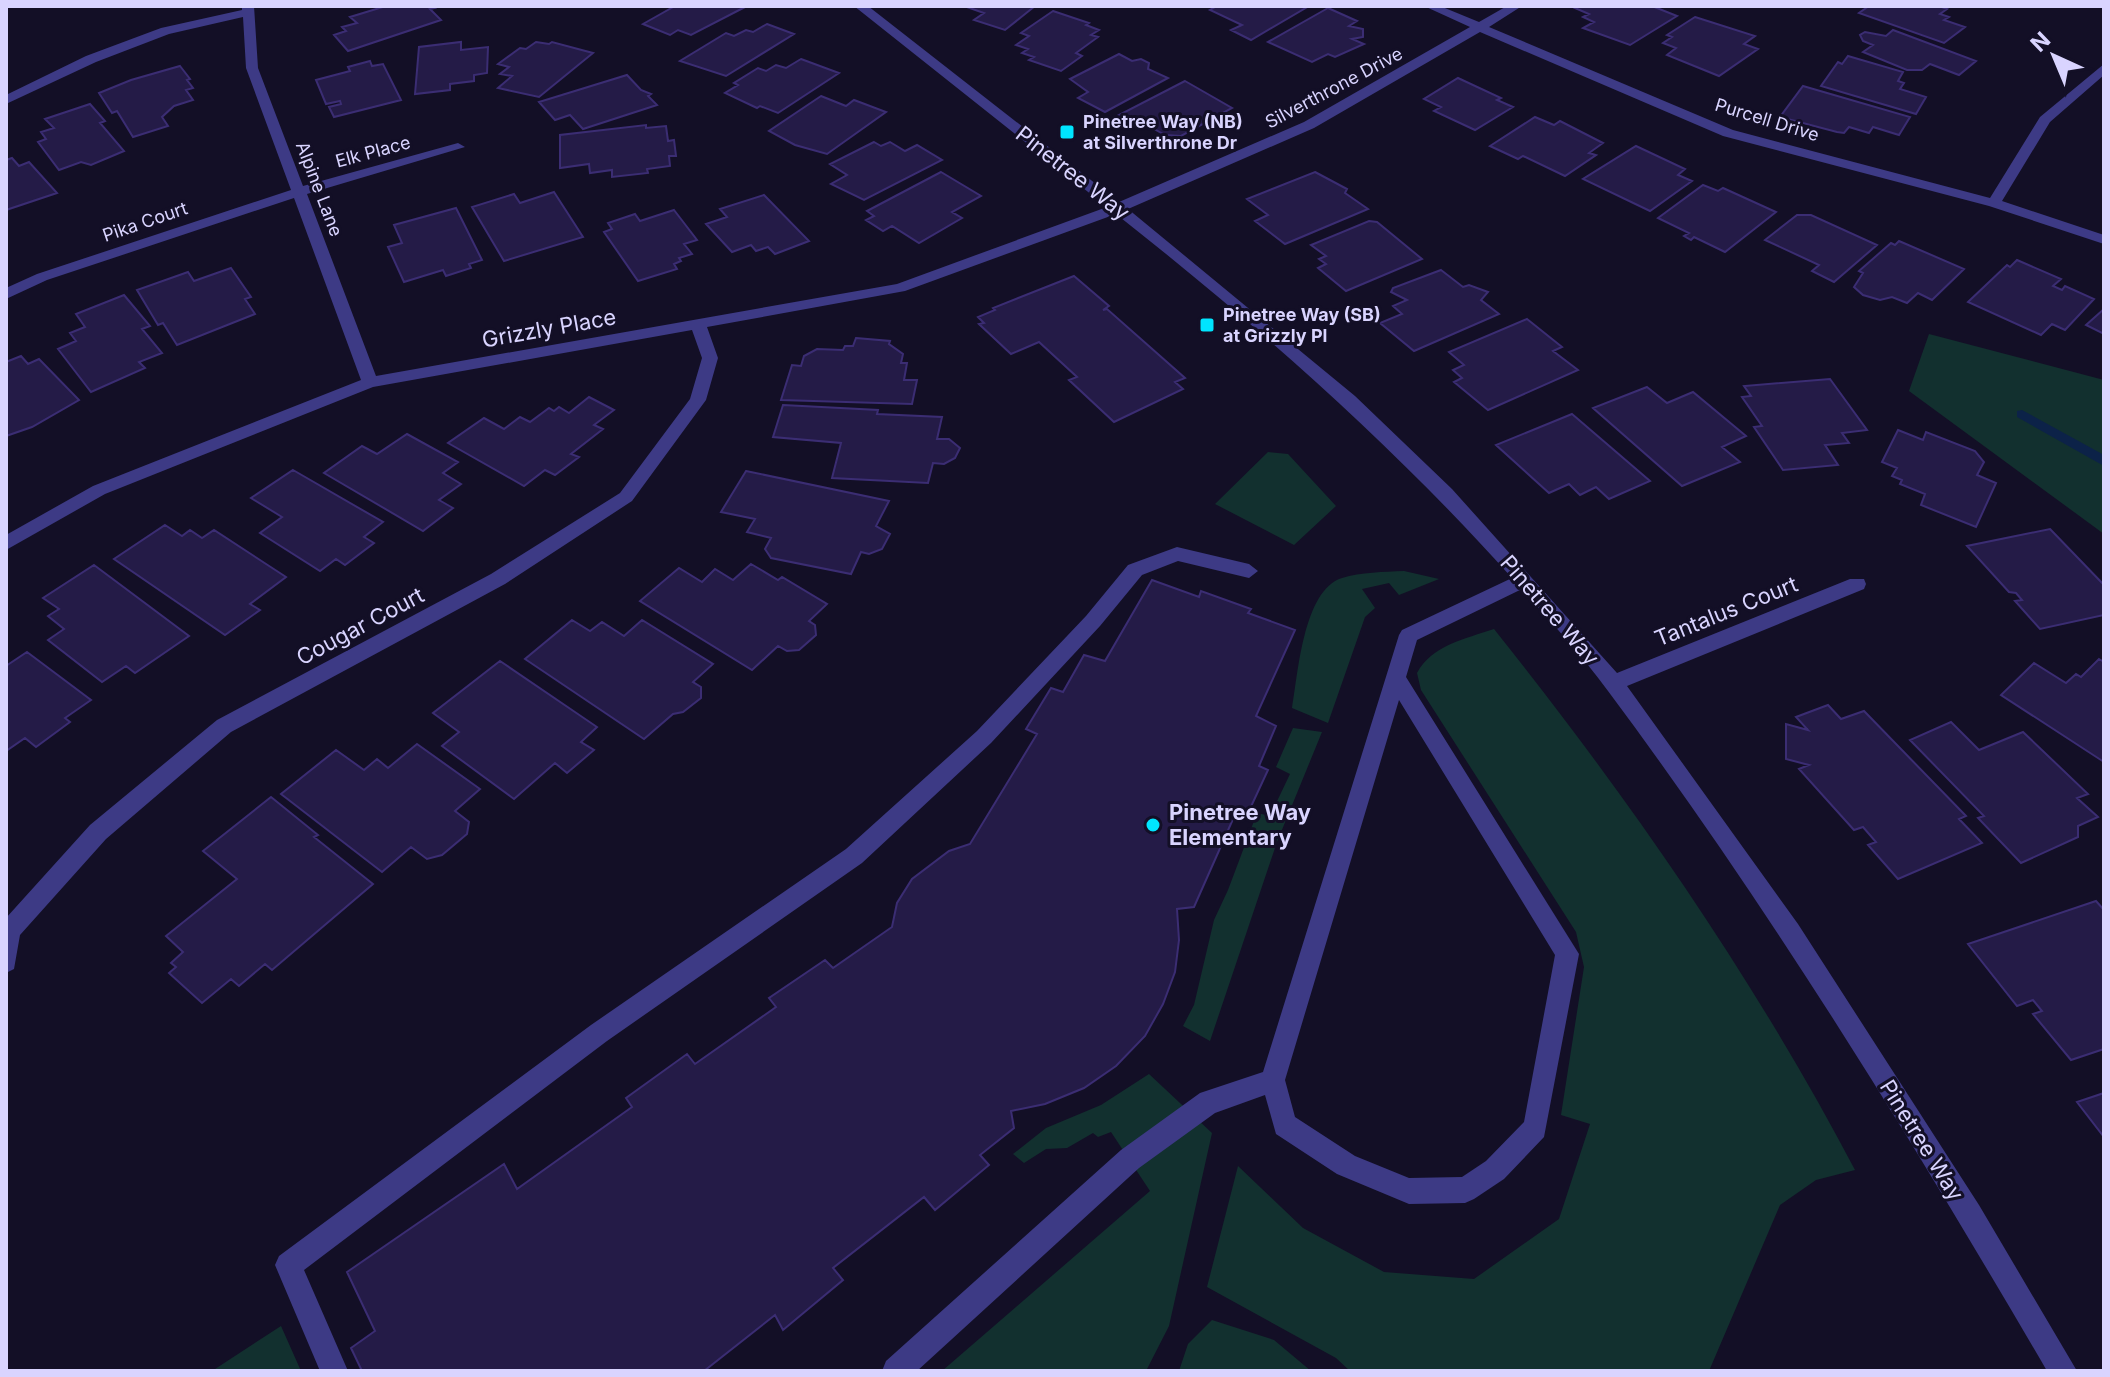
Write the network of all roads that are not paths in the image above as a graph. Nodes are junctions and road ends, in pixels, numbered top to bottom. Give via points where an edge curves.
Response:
1 (860, 6) edge
2 (1430, 6) edge
3 (1516, 6) edge
4 (248, 9) edge
5 (1482, 27) junction
6 (2104, 68) edge
7 (6, 100) edge
8 (458, 147) dead end
9 (298, 192) junction
10 (1994, 203) junction
11 (1118, 208) junction
12 (2104, 240) edge
13 (6, 294) edge
14 (698, 324) junction
15 (370, 382) junction
16 (6, 543) edge
17 (1249, 571) dead end
18 (1525, 580) junction
19 (1857, 584) dead end
20 (1397, 679) junction
21 (1614, 683) junction
22 (6, 962) edge
23 (1273, 1080) junction
24 (334, 1371) edge
25 (896, 1371) edge
26 (2063, 1371) edge

1 - 11 street, Pinetree Way
2 - 5 street, Purcell Drive
3 - 5 street, Silverthrone Drive
4 - 7 street via 165,31
4 - 9 street, Alpine Lane via 252,68
5 - 10 street, Purcell Drive via 1728,133
5 - 11 street, Silverthrone Drive via 1309,125
6 - 10 street via 2045,120
8 - 9 street, Elk Place
9 - 13 street, Pika Court via 42,277
9 - 15 street, Alpine Lane
10 - 12 street, Purcell Drive
11 - 14 street, Grizzly Place via 900,288
11 - 18 street, Pinetree Way via 1349,400 1446,493
14 - 15 street, Grizzly Place
14 - 22 street, Cougar Court via 710,358 698,400 626,497 498,579 224,726 98,832 9,931
15 - 16 street, Grizzly Place via 99,490
17 - 24 street via 1177,554 1135,570 984,737 854,856 599,1033 288,1265
18 - 20 street via 1409,635
18 - 21 street, Pinetree Way
19 - 21 street, Tantalus Court
20 - 23 street
20 - 23 street via 1567,954 1535,1128 1495,1170 1465,1190 1409,1191 1346,1165 1285,1125
21 - 26 street, Pinetree Way via 1790,931
23 - 25 street via 1209,1102 1130,1159

